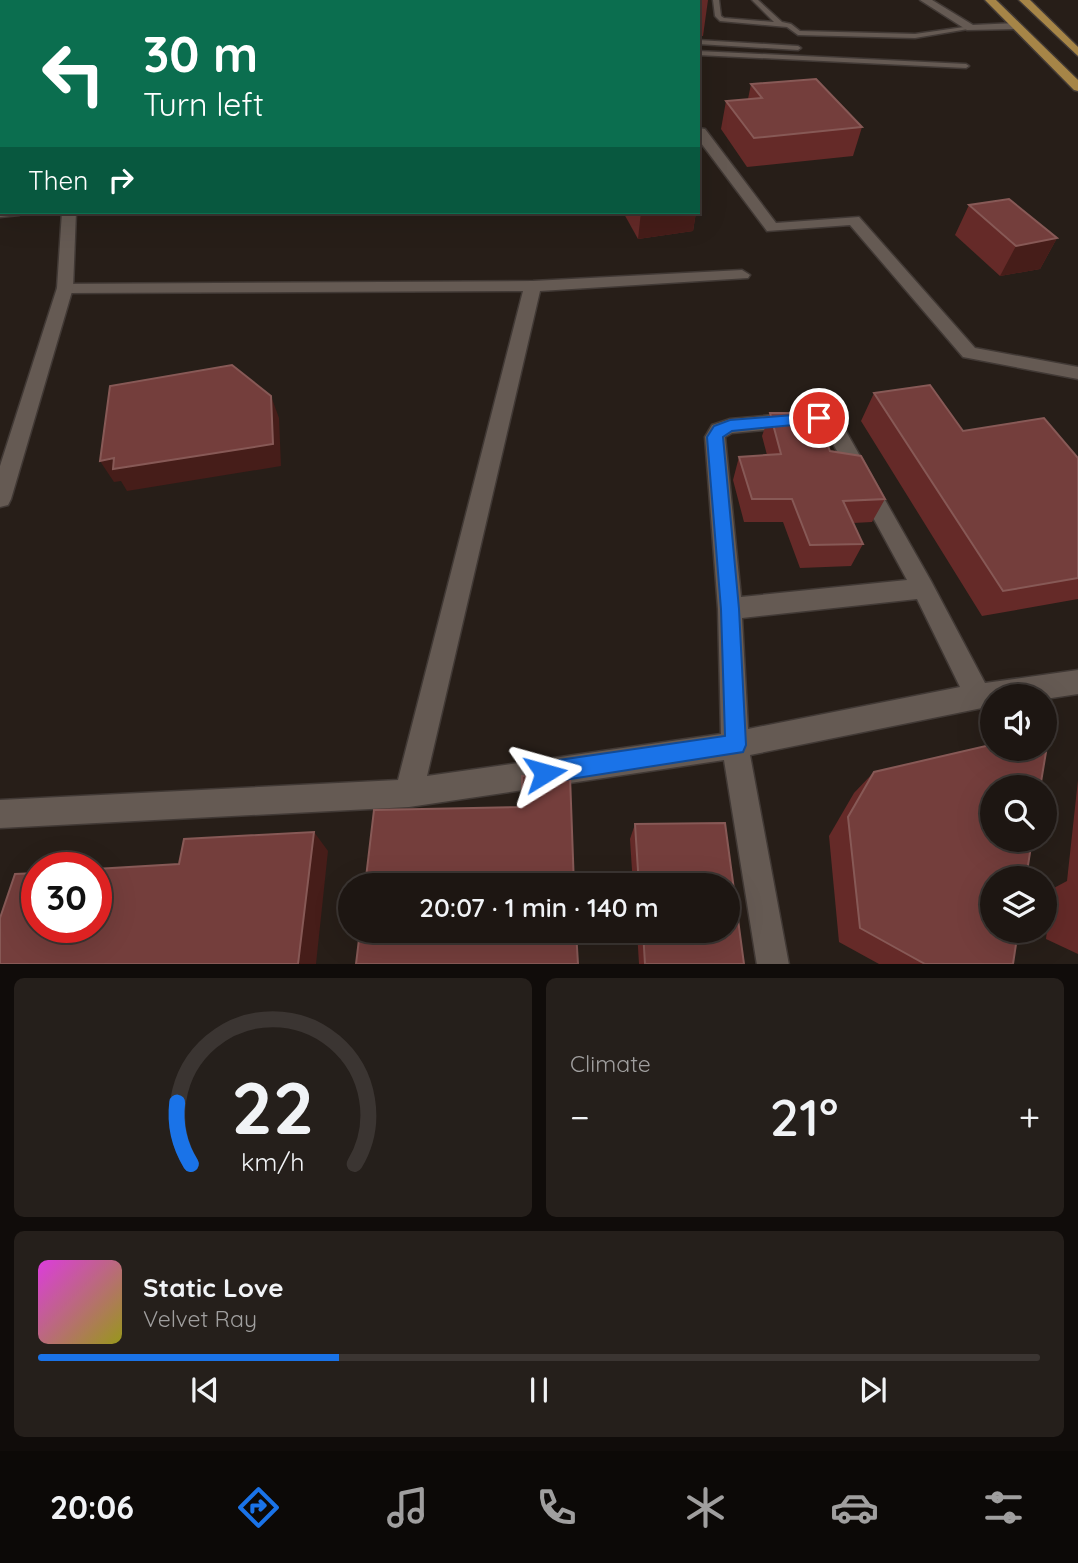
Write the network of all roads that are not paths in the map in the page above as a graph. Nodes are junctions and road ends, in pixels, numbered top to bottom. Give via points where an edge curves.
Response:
1 (716, 0) edge
2 (755, 0) edge
3 (925, 0) edge
4 (990, 0) edge
5 (1024, 0) edge
6 (1048, 23) junction
7 (780, 24) junction
8 (1016, 26) junction
9 (971, 28) junction
10 (798, 33) junction
11 (700, 42) edge
12 (798, 48) junction
13 (1078, 52) edge
14 (700, 53) edge
15 (800, 58) junction
16 (966, 66) dead end
17 (1078, 87) edge
18 (700, 132) dead end
19 (69, 214) edge
20 (741, 275) dead end
21 (533, 286) junction
22 (65, 288) junction
23 (1078, 373) edge
24 (0, 499) edge
25 (923, 588) junction
26 (730, 609) junction
27 (1078, 682) edge
28 (978, 696) junction
29 (736, 745) junction
30 (409, 793) junction
31 (0, 814) edge
32 (773, 964) edge

1 - 7 lane via 722,20
2 - 7 lane
3 - 9 street
4 - 8 main road
5 - 6 main road
6 - 8 main road
6 - 13 main road
7 - 10 lane
8 - 9 street
8 - 17 main road
9 - 10 lane via 915,36
10 - 12 lane
11 - 12 lane
12 - 15 lane
14 - 15 lane
15 - 16 lane
18 - 23 street via 772,228 854,220 969,353
19 - 22 street
20 - 21 street
21 - 22 street
21 - 30 street
22 - 24 street
25 - 26 street
25 - 26 street via 832,424 819,418 730,426 715,437
25 - 28 street
26 - 29 street
27 - 28 street
28 - 29 street
29 - 30 street
29 - 32 street
30 - 31 street

